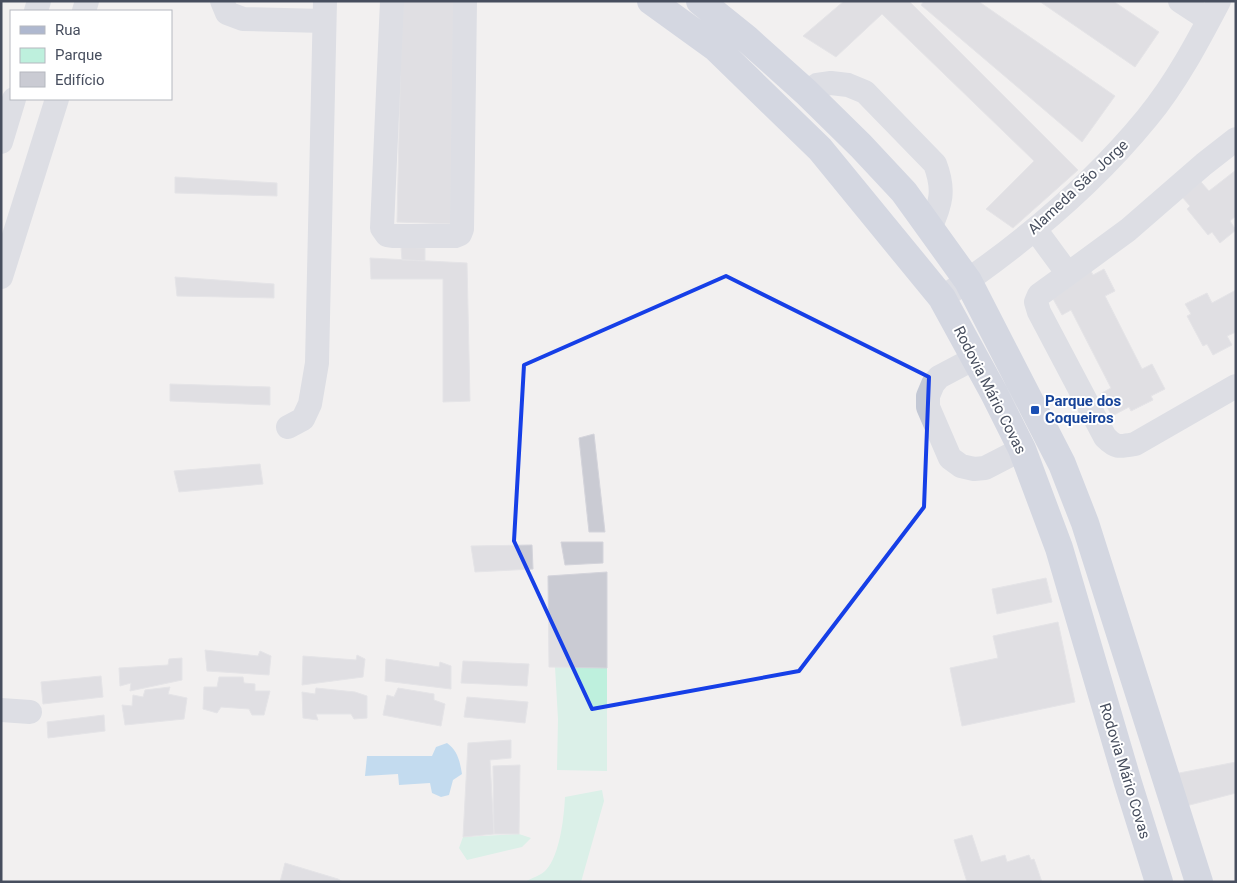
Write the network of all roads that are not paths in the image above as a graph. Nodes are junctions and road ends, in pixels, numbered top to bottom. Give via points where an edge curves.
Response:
1 (222, 1) edge
2 (392, 1) edge
3 (466, 1) edge
4 (652, 1) edge
5 (700, 1) edge
6 (1180, 1) edge
7 (324, 11) edge
8 (1214, 11) edge
9 (806, 92) junction
10 (14, 100) edge
11 (57, 100) edge
12 (1236, 139) edge
13 (1, 142) edge
14 (930, 228) junction
15 (1035, 228) junction
16 (1068, 274) junction
17 (1, 276) edge
18 (968, 281) junction
19 (942, 298) junction
20 (975, 358) junction
21 (1236, 386) edge
22 (288, 427) dead end
23 (1022, 449) junction
24 (1, 710) edge
25 (30, 712) dead end
26 (1160, 882) edge
27 (1198, 882) edge

1 - 7 street via 227,13 243,19
2 - 3 street via 382,228 386,235 403,236 455,236 462,229
4 - 19 main road, Rodovia Mário Covas via 716,48 820,149
5 - 9 main road, Rodovia Mário Covas
6 - 8 street
7 - 22 street via 317,363 310,404 303,419
8 - 15 street, Alameda São Jorge via 1178,73 1112,160
9 - 14 main road, Rodovia Mário Covas via 904,192
9 - 14 street via 817,85 831,83 848,85 864,92 935,164 942,194
10 - 13 street
11 - 17 street
12 - 16 street via 1128,230
14 - 18 main road, Rodovia Mário Covas
15 - 16 street
15 - 18 street, Alameda São Jorge
16 - 21 street via 1039,295 1036,302 1111,444 1118,447 1134,444
18 - 19 street, Alameda São Jorge
18 - 27 main road, Rodovia Mário Covas via 1062,464 1085,523
19 - 20 main road, Rodovia Mário Covas
20 - 23 main road, Rodovia Mário Covas
20 - 23 street via 939,377 928,396 928,407 950,458 961,466 985,468
23 - 26 main road, Rodovia Mário Covas via 1059,548
24 - 25 street

